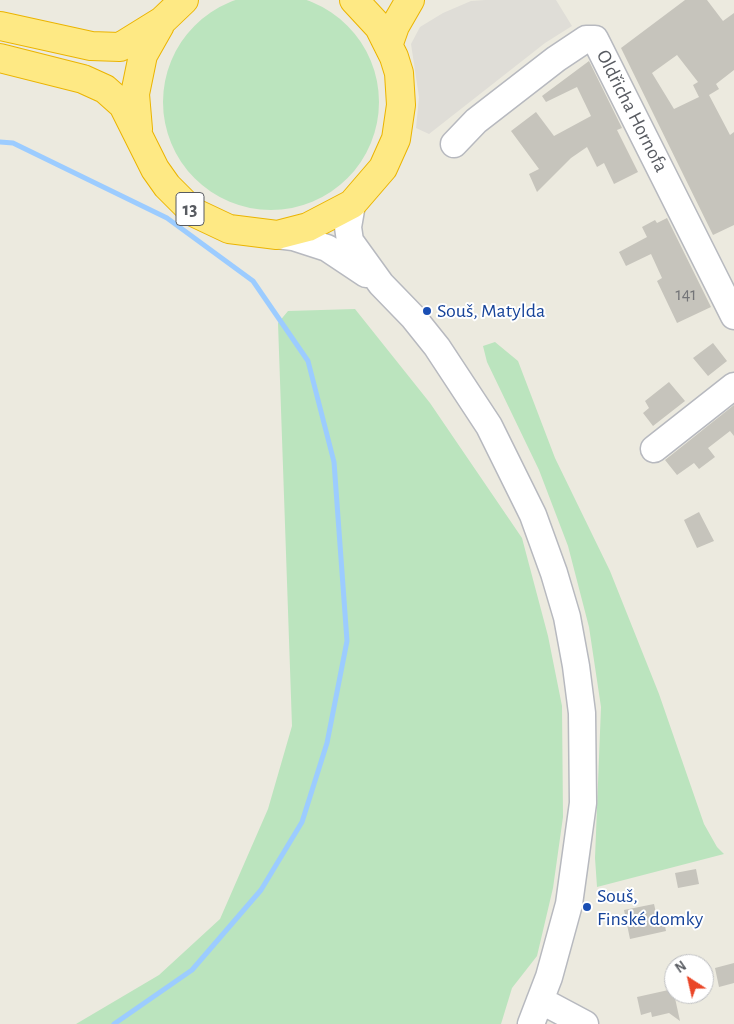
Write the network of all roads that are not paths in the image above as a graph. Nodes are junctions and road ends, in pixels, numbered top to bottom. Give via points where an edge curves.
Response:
1 (184, 0) edge
2 (354, 0) edge
3 (410, 0) edge
4 (162, 21) junction
5 (0, 26) edge
6 (389, 43) junction
7 (0, 58) edge
8 (139, 133) junction
9 (454, 144) dead end
10 (352, 204) junction
11 (277, 235) junction
12 (381, 284) junction
13 (734, 316) edge
14 (734, 386) edge
15 (654, 449) dead end
16 (540, 1000) junction
17 (531, 1024) edge
18 (585, 1024) edge

1 - 4 highway
2 - 6 highway
3 - 6 highway
4 - 5 highway via 120,47 91,46
4 - 8 highway via 143,55 139,74 135,94
6 - 10 highway, 13 via 400,80 400,123 383,168
7 - 8 highway, 13 via 83,78 105,89 123,105
8 - 11 highway, 13 via 155,169 178,200 193,212 230,229
9 - 13 street, Oldřicha Hornofa via 476,121 556,60 582,41 595,39
10 - 11 highway, 13 via 308,227
10 - 12 street via 348,226 350,242
11 - 12 street via 327,248
12 - 16 street via 437,347 489,426 533,514 567,617 582,713 583,803 569,904
14 - 15 street
16 - 17 street
16 - 18 street

